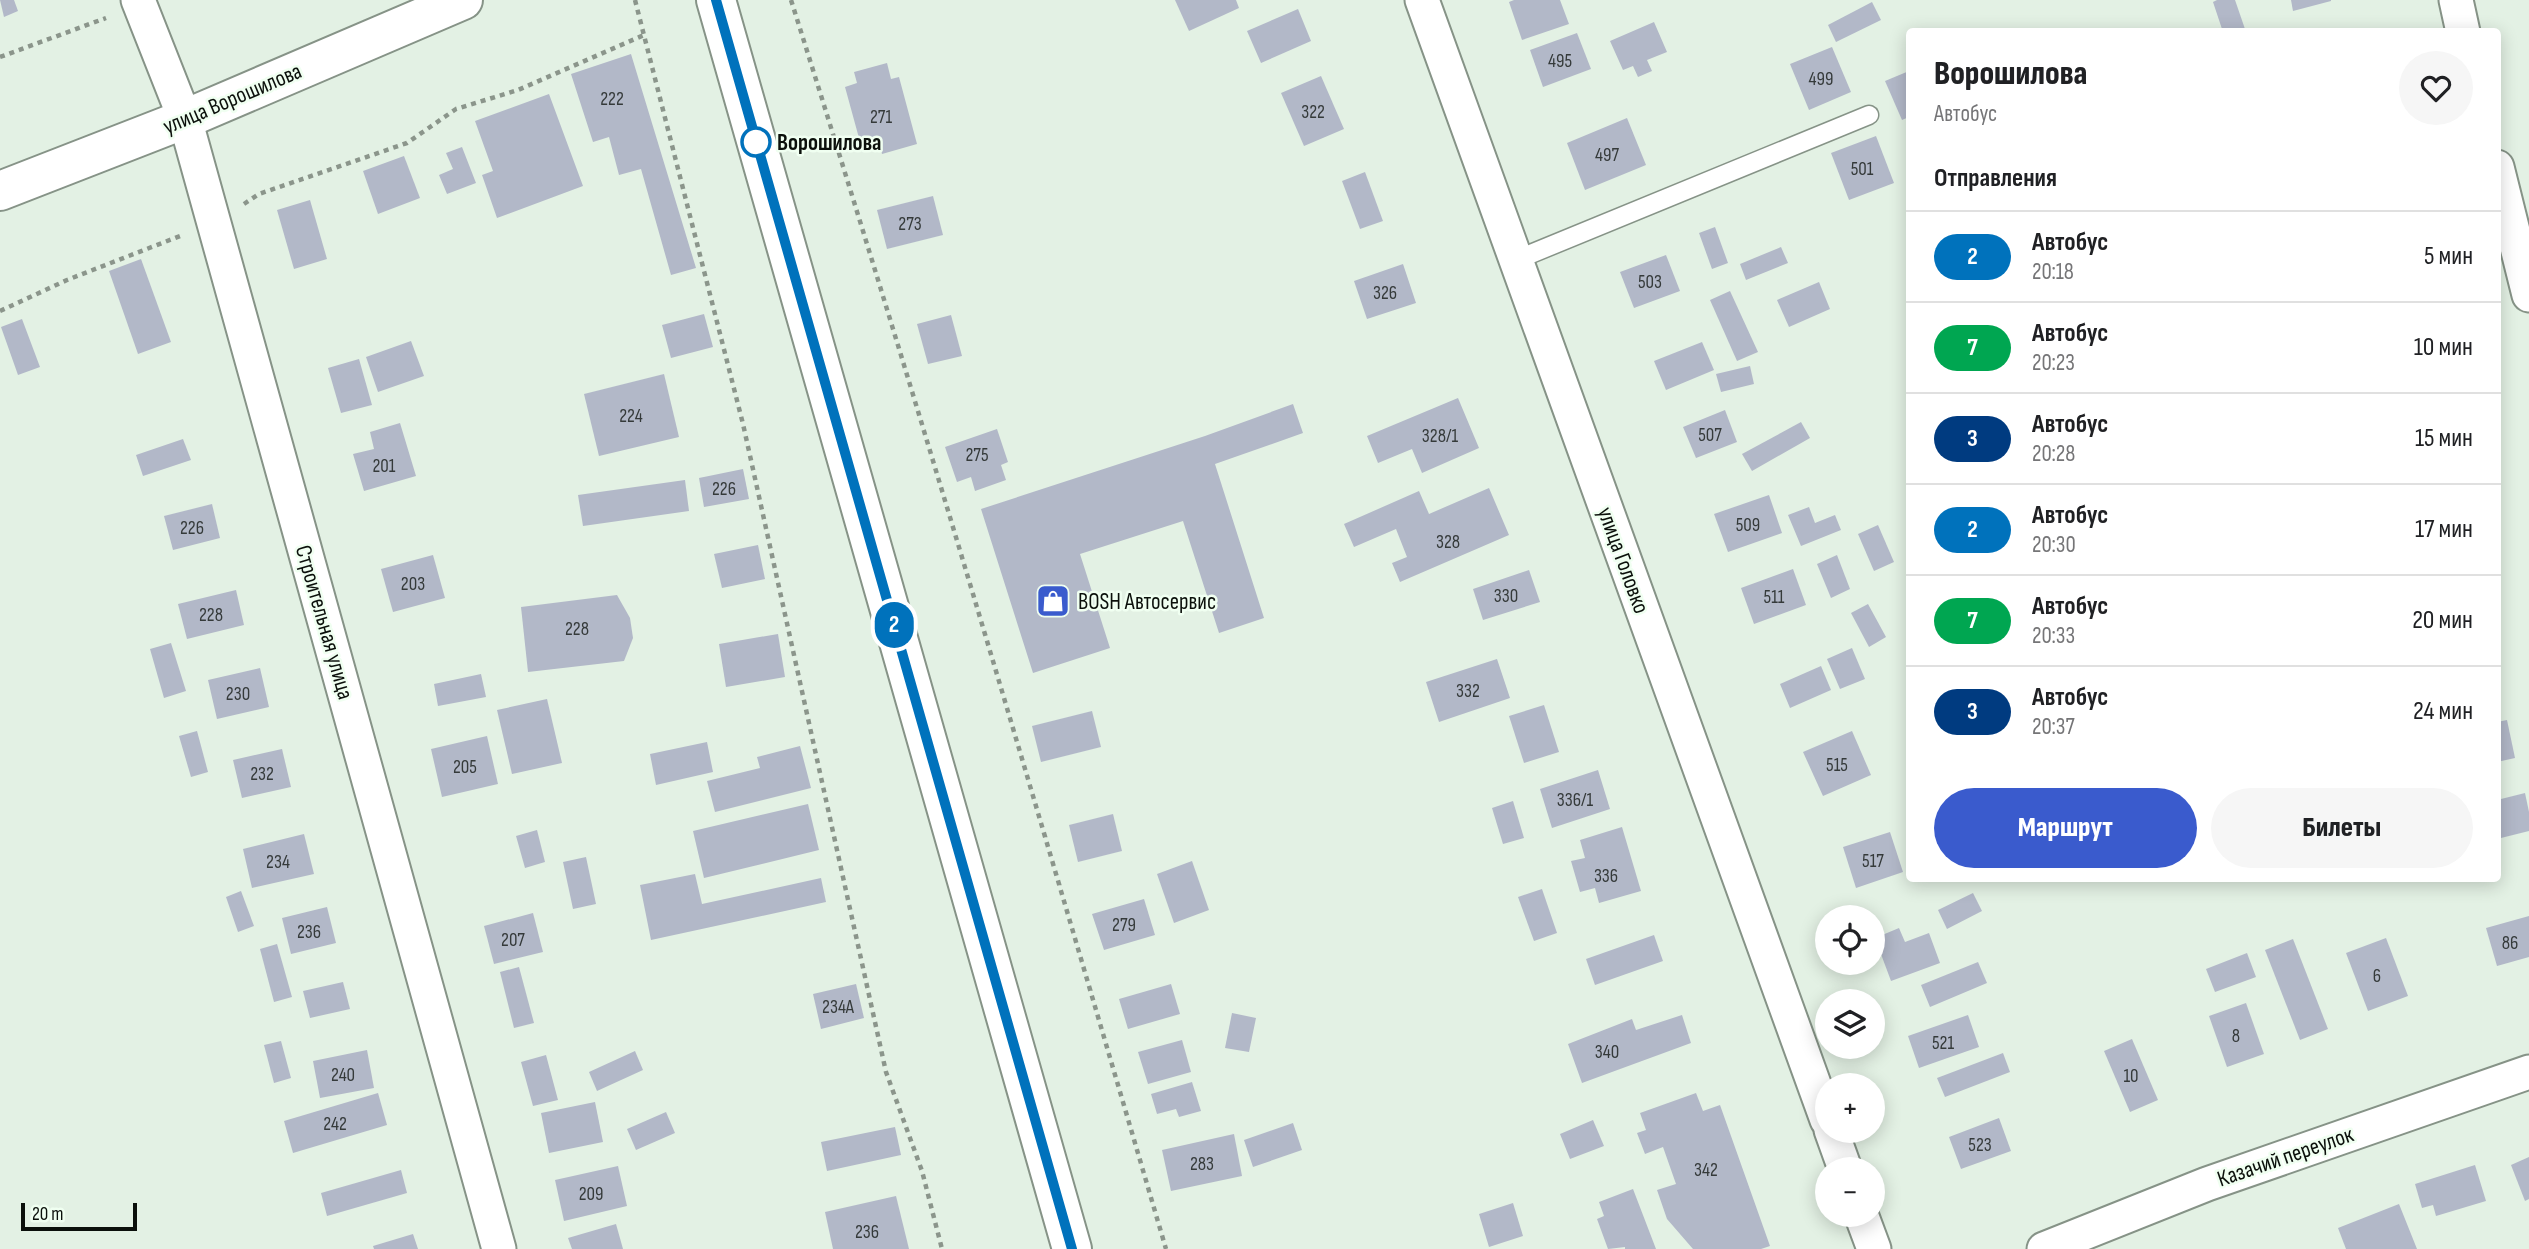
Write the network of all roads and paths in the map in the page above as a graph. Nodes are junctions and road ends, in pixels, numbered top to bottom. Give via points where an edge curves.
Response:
1 (463, 0) edge
2 (635, 0) edge
3 (716, 0) edge
4 (791, 0) edge
5 (1422, 0) edge
6 (2456, 0) edge
7 (139, 3) edge
8 (2462, 28) edge
9 (644, 35) junction
10 (0, 57) edge
11 (1869, 116) dead end
12 (186, 119) junction
13 (2501, 183) edge
14 (0, 191) edge
15 (214, 222) junction
16 (1516, 260) junction
17 (2529, 295) edge
18 (0, 311) edge
19 (2529, 1072) edge
20 (1815, 1087) edge
21 (1866, 1227) edge
22 (499, 1249) edge
23 (942, 1249) edge
24 (1072, 1249) edge
25 (1166, 1249) edge
26 (1874, 1249) edge
27 (2045, 1249) edge

1 - 12 main road, улица Ворошилова
2 - 9 path
3 - 24 main road
4 - 25 path via 990,647
5 - 16 street, улица Головко
6 - 8 street
7 - 10 path
7 - 12 street, Строительная улица
9 - 15 path via 518,90 456,109 407,143 259,194
9 - 23 path via 743,424 886,1072 922,1171
11 - 16 lane
12 - 14 main road, улица Ворошилова
12 - 15 street, Строительная улица
13 - 17 street
15 - 18 path
15 - 22 street, Строительная улица
16 - 20 street, улица Головко
19 - 27 street, Казачий переулок via 2207,1184
21 - 26 street

